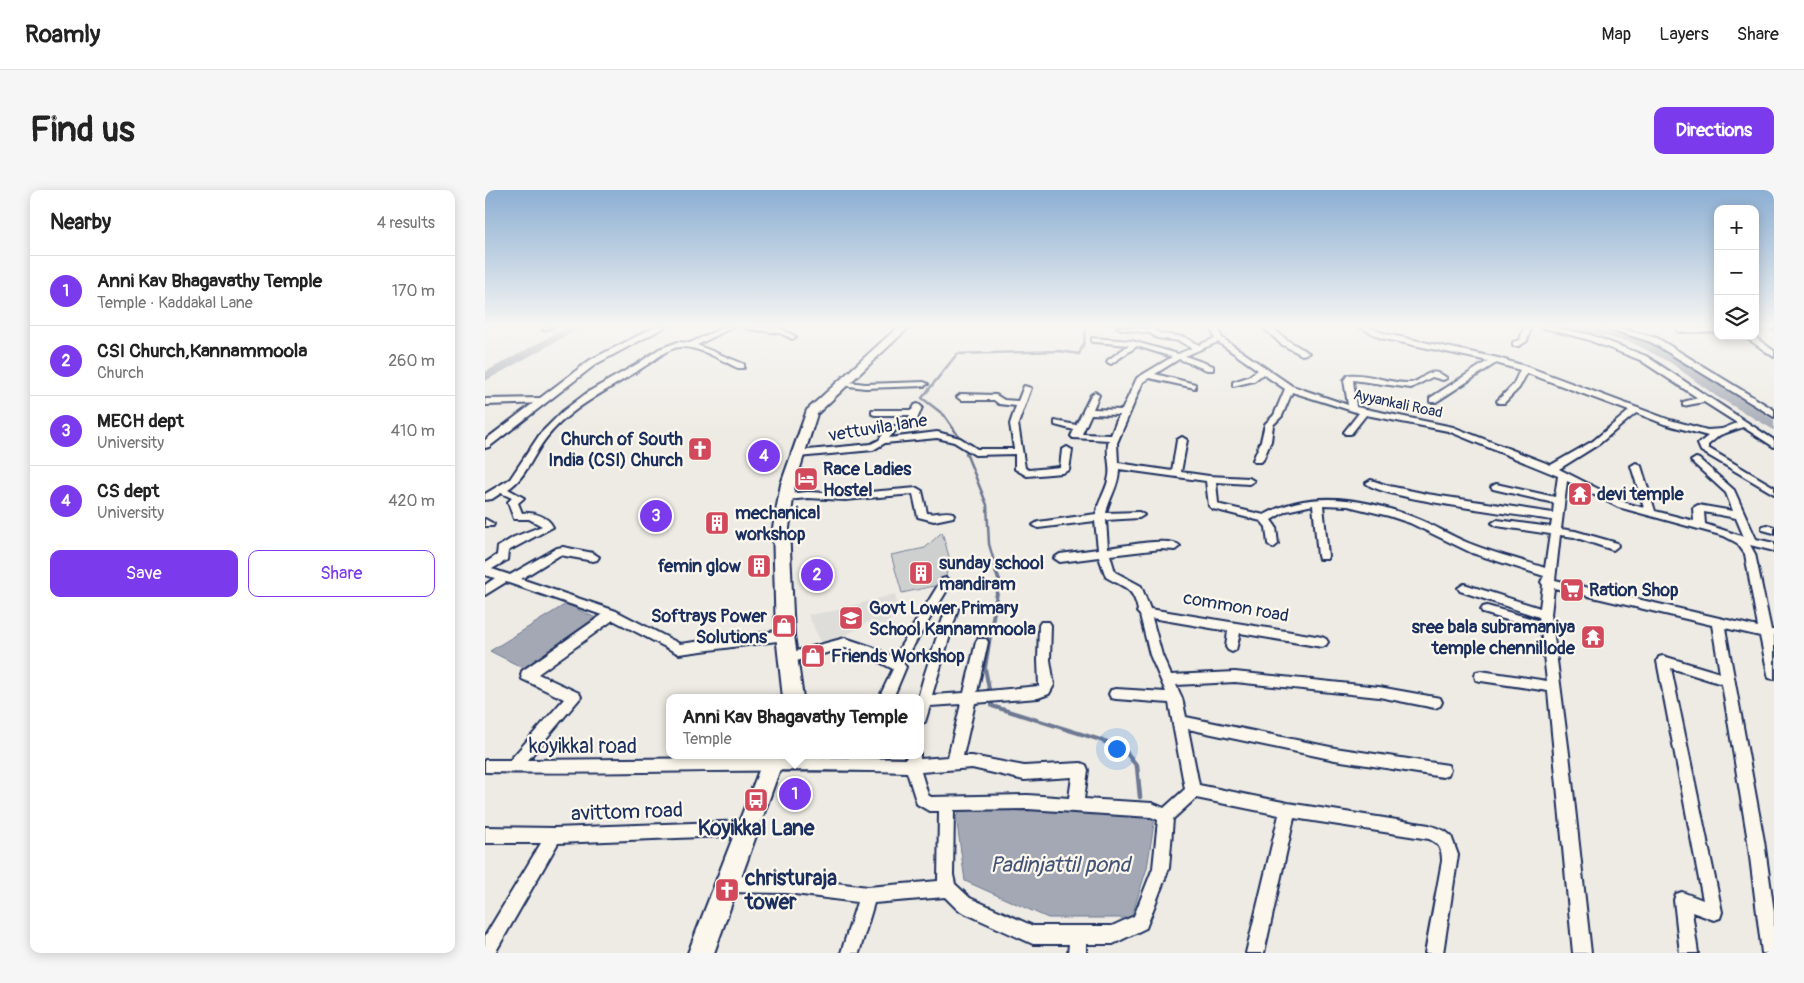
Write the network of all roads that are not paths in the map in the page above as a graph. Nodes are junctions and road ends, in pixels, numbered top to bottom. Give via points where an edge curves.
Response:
1 (592, 363) edge
2 (645, 363) edge
3 (733, 363) edge
4 (866, 363) edge
5 (1167, 363) edge
6 (1196, 363) edge
7 (1254, 363) edge
8 (1491, 363) edge
9 (1504, 363) edge
10 (1647, 363) edge
11 (1691, 363) edge
12 (741, 366) dead end
13 (1210, 368) dead end
14 (1264, 369) junction
15 (1525, 369) junction
16 (1147, 374) junction
17 (1443, 378) dead end
18 (844, 383) junction
19 (924, 384) dead end
20 (1236, 384) dead end
21 (1192, 386) dead end
22 (1027, 388) dead end
23 (1289, 388) junction
24 (1095, 395) dead end
25 (961, 397) dead end
26 (1433, 400) dead end
27 (1705, 400) junction
28 (1501, 401) dead end
29 (485, 402) edge
30 (541, 402) junction
31 (1021, 404) junction
32 (1686, 404) dead end
33 (1352, 409) junction
34 (1635, 410) junction
35 (1087, 411) junction
36 (875, 412) dead end
37 (1365, 412) junction
38 (1126, 413) junction
39 (1774, 414) edge
40 (1058, 423) dead end
41 (1743, 424) junction
42 (1079, 429) junction
43 (1348, 432) dead end
44 (1716, 434) junction
45 (1115, 438) junction
46 (1182, 440) dead end
47 (883, 441) junction
48 (1774, 444) edge
49 (485, 445) edge
50 (1067, 450) dead end
51 (1019, 451) junction
52 (798, 454) junction
53 (1258, 460) dead end
54 (1696, 461) dead end
55 (1116, 466) junction
56 (1636, 466) dead end
57 (1557, 472) junction
58 (1176, 474) junction
59 (1209, 479) junction
60 (1249, 481) dead end
61 (1371, 483) dead end
62 (1496, 487) dead end
63 (501, 489) junction
64 (1774, 491) edge
65 (786, 497) junction
66 (486, 498) edge
67 (1559, 501) junction
68 (1318, 502) junction
69 (1651, 513) junction
70 (949, 515) dead end
71 (1139, 515) dead end
72 (1741, 516) junction
73 (1102, 517) junction
74 (1265, 519) junction
75 (1497, 523) dead end
76 (1557, 524) junction
77 (1038, 525) dead end
78 (1700, 526) junction
79 (1747, 541) junction
80 (1273, 544) dead end
81 (1175, 546) dead end
82 (1613, 546) dead end
83 (1774, 547) edge
84 (1104, 552) junction
85 (1323, 556) dead end
86 (593, 557) dead end
87 (1060, 558) dead end
88 (485, 570) edge
89 (509, 578) junction
90 (1548, 578) junction
91 (946, 582) dead end
92 (1465, 588) dead end
93 (485, 591) edge
94 (952, 609) dead end
95 (1487, 610) dead end
96 (1143, 612) junction
97 (612, 614) junction
98 (1545, 620) junction
99 (1718, 623) junction
100 (1045, 624) dead end
101 (1234, 627) junction
102 (1770, 634) edge
103 (785, 635) junction
104 (982, 642) dead end
105 (1322, 642) dead end
106 (1232, 647) dead end
107 (789, 658) junction
108 (896, 664) junction
109 (1774, 674) edge
110 (1481, 676) dead end
111 (1168, 680) junction
112 (1728, 681) junction
113 (1554, 687) junction
114 (793, 694) edge
115 (888, 694) edge
116 (1116, 694) dead end
117 (968, 697) junction
118 (1175, 698) junction
119 (924, 700) joint
120 (1435, 702) dead end
121 (1181, 722) junction
122 (773, 760) edge
123 (913, 761) edge
124 (953, 763) junction
125 (485, 766) edge
126 (513, 767) junction
127 (1443, 770) dead end
128 (1193, 791) junction
129 (947, 803) junction
130 (1075, 805) junction
131 (1288, 810) junction
132 (1166, 816) junction
133 (748, 828) junction
134 (485, 835) edge
135 (553, 836) junction
136 (726, 884) junction
137 (948, 888) junction
138 (868, 895) junction
139 (1078, 935) junction
140 (485, 953) edge
141 (701, 953) edge
142 (851, 953) edge
143 (1077, 953) edge
144 (1255, 953) edge
145 (1433, 953) edge
146 (1582, 953) edge
147 (1689, 953) edge
148 (1771, 953) edge

1 - 30 street
2 - 63 street via 572,408 543,436 514,481
3 - 12 street
4 - 18 main road
5 - 16 street
6 - 13 street
7 - 14 street, Ayyankali Road
8 - 26 street
9 - 15 street
10 - 27 street
11 - 39 street
14 - 20 street via 1251,379
14 - 23 street, Ayyankali Road
15 - 28 street via 1516,386
15 - 34 street
16 - 21 street
16 - 38 street via 1136,386
17 - 33 street via 1431,374 1411,386 1351,377 1348,380
18 - 19 street via 865,386
18 - 52 main road via 811,414
22 - 31 street
23 - 33 street, Ayyankali Road
23 - 53 street via 1278,416 1269,424
24 - 35 street
25 - 31 street via 996,398
27 - 32 street
27 - 41 street
29 - 30 street
30 - 49 street
31 - 51 street via 1014,424
33 - 37 street, Ayyankali Road
34 - 44 street
34 - 57 street
35 - 38 street
35 - 42 street
36 - 47 street via 917,410 911,425 891,428
37 - 43 street
37 - 57 street, Ayyankali Road via 1450,429
38 - 45 street
40 - 42 street
41 - 44 street
41 - 48 street
42 - 45 street via 1076,436
44 - 64 street via 1703,444 1704,449
45 - 55 street via 1111,451
46 - 58 street
47 - 51 street, vettuvila lane via 937,435 957,440 975,452
47 - 52 street, vettuvila lane via 873,447
50 - 51 street via 1062,470 1027,473 1020,470
52 - 65 main road
54 - 72 street via 1730,492
55 - 58 street
55 - 73 street
56 - 69 street
57 - 67 street
57 - 69 street, Ayyankali Road via 1621,505
58 - 59 street
59 - 60 street
59 - 74 street via 1213,504 1217,507
61 - 76 street
62 - 67 street
63 - 66 street
63 - 88 street via 519,498 513,502 518,517 530,516 546,522 548,527 502,550 503,557
65 - 70 street via 845,497 917,491 922,515 933,518
65 - 103 main road via 781,528
67 - 76 street
68 - 74 street via 1304,502 1275,511
68 - 85 street
68 - 90 street via 1370,506
69 - 78 street, Ayyankali Road
71 - 73 street
72 - 78 street via 1698,508
72 - 79 street
73 - 77 street
73 - 84 street via 1100,532
74 - 80 street via 1271,527
75 - 76 street
76 - 82 street via 1575,534
76 - 90 street
78 - 79 street, Ayyankali Road
79 - 83 street, Ayyankali Road
79 - 102 street
81 - 84 street
84 - 87 street
84 - 96 street via 1110,574 1137,589 1143,602
86 - 89 street via 557,552
88 - 89 street
89 - 93 street
89 - 97 street
90 - 98 street
90 - 99 street
91 - 108 street
92 - 98 street
94 - 119 street
95 - 98 street
96 - 101 street, common road
96 - 111 street via 1156,655
97 - 103 street via 679,649
97 - 126 street via 527,675 574,698
98 - 113 street
99 - 102 street
99 - 112 street
100 - 117 street via 1047,685 1043,690 1038,693
101 - 105 street, common road
101 - 106 street
102 - 109 street
103 - 107 main road
104 - 117 street
107 - 108 street via 845,643
107 - 114 main road
108 - 115 street via 900,667
110 - 113 street
111 - 118 street
111 - 120 street via 1235,677 1379,692
112 - 147 street via 1663,662 1714,912 1682,900
112 - 148 street via 1756,841
113 - 146 street
116 - 118 street
117 - 119 street
117 - 124 street
118 - 121 street
121 - 127 street via 1335,754
121 - 128 street
122 - 123 street, koyikkal road
122 - 126 street, koyikkal road via 594,768
122 - 133 main road
123 - 124 street, koyikkal road
123 - 129 street via 922,799 929,804
124 - 130 street, koyikkal road via 972,762 1024,773 1081,770
125 - 126 street, koyikkal road
128 - 131 street
128 - 132 street
129 - 130 street
129 - 137 street via 945,874
130 - 132 street via 1152,810
131 - 144 street
131 - 145 street via 1441,836 1449,846 1450,861
132 - 139 street via 1161,868 1140,922 1113,935
133 - 135 street, avittom road
133 - 136 main road
134 - 135 street
135 - 140 street, avittom road
136 - 138 street via 787,885
136 - 141 main road
137 - 138 street
137 - 139 street via 964,904 1033,935
138 - 142 street
139 - 143 street

